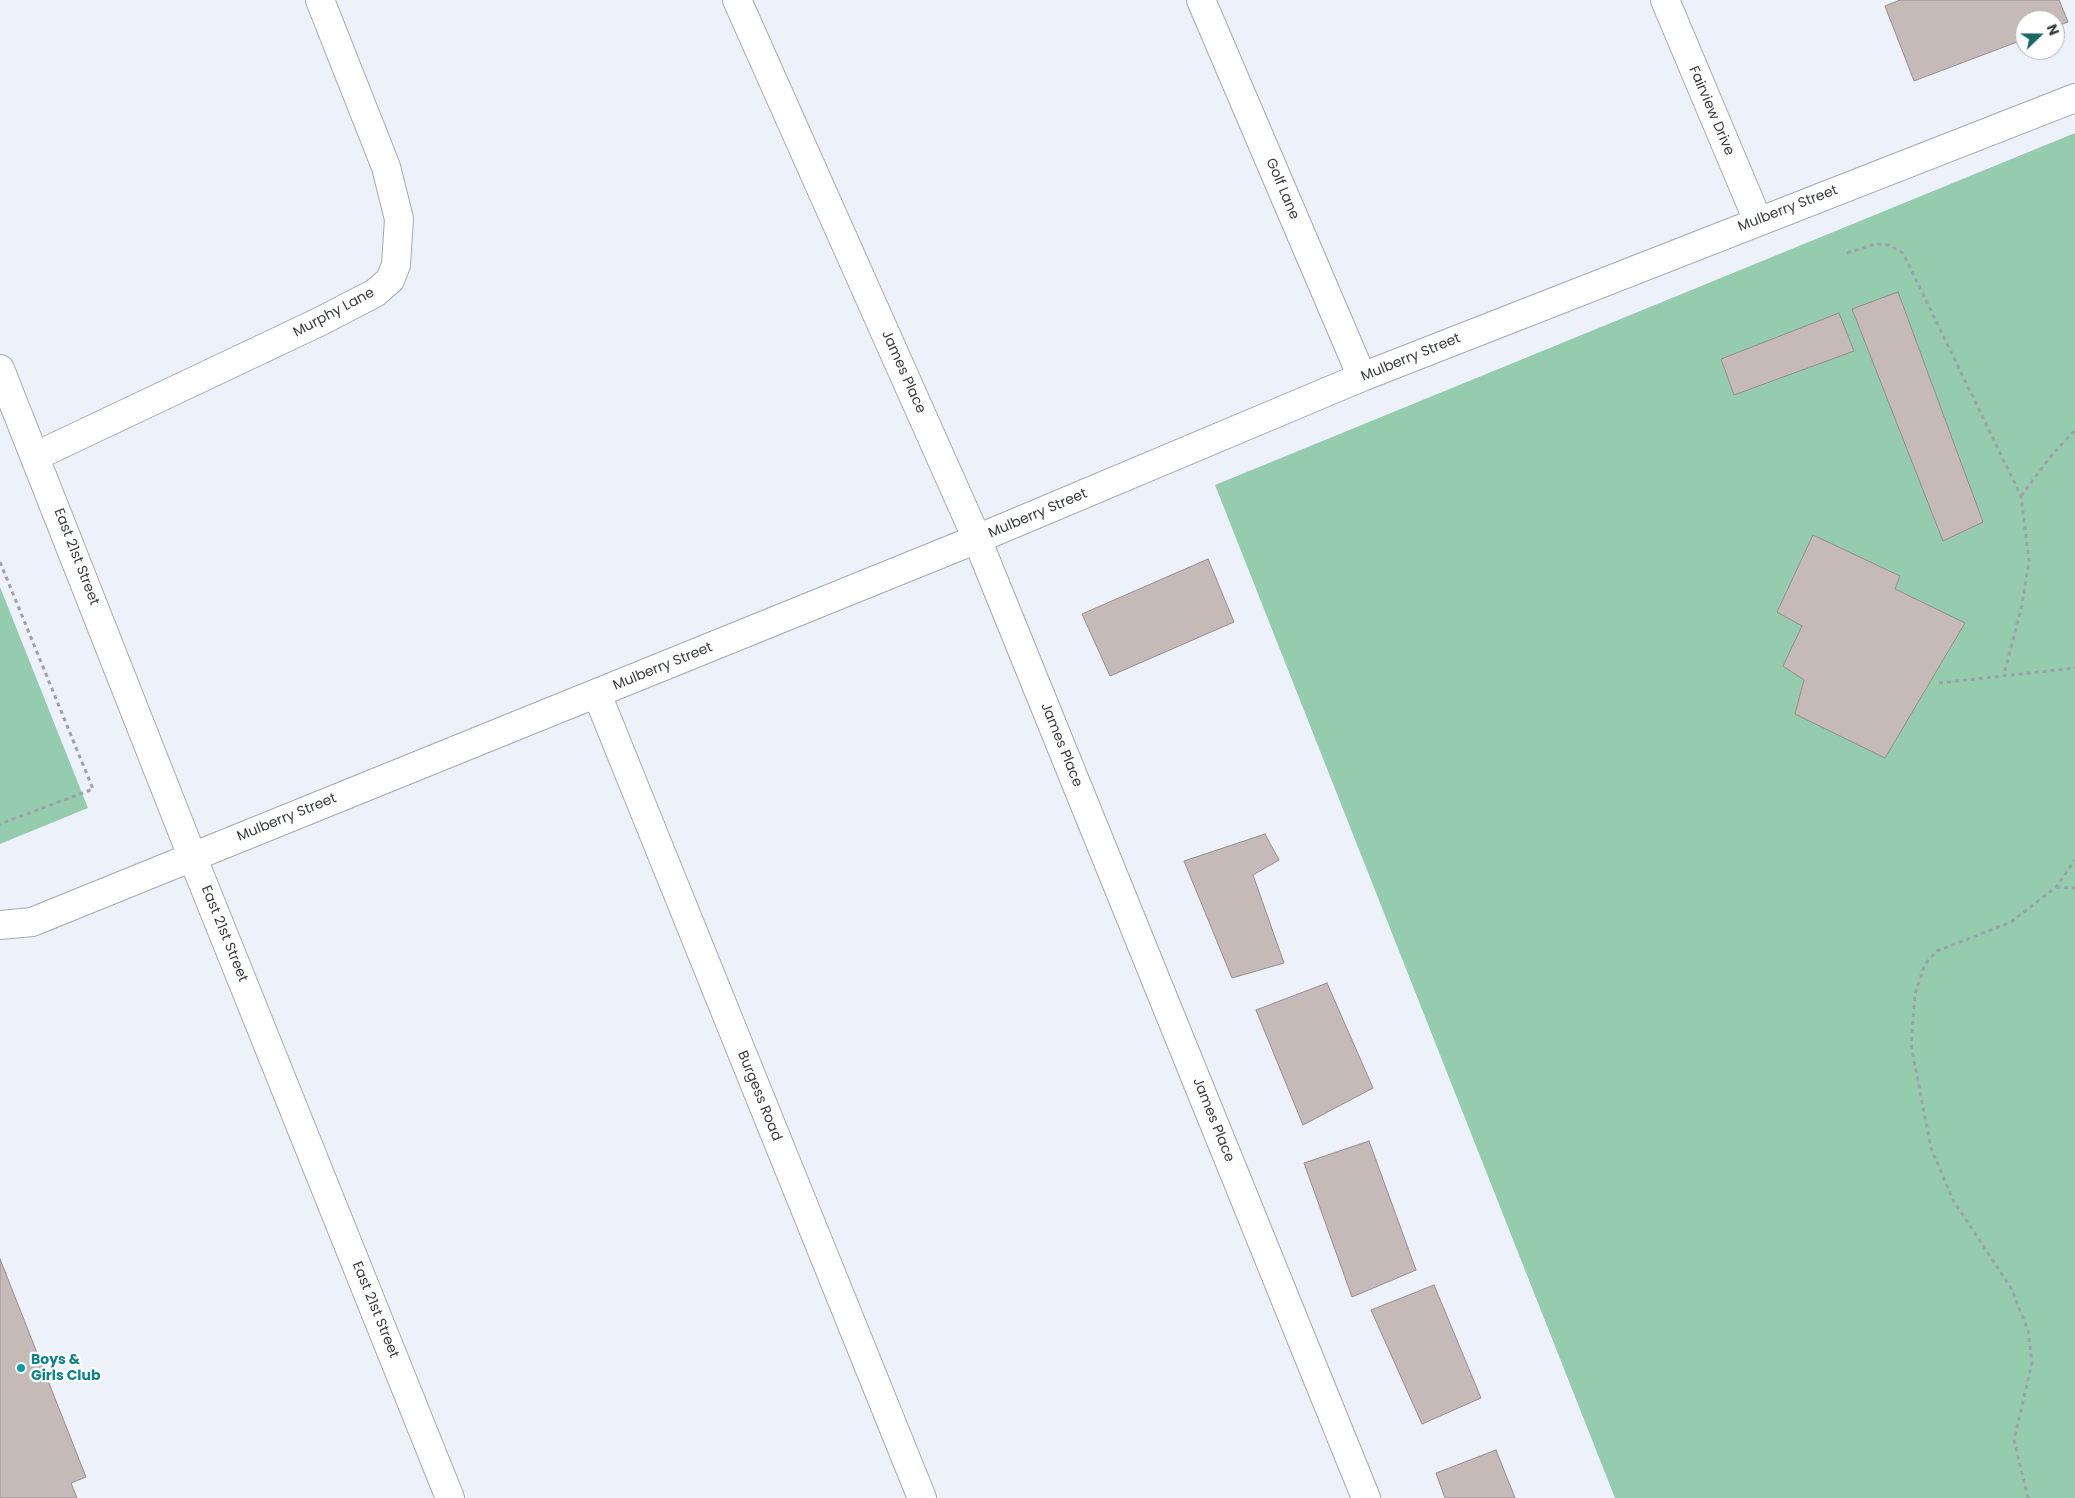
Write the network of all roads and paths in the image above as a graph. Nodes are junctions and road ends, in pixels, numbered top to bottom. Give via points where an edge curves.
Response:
1 (320, 0) edge
2 (737, 0) edge
3 (1202, 0) edge
4 (1665, 0) edge
5 (2075, 98) edge
6 (1758, 221) junction
7 (1847, 253) dead end
8 (0, 369) edge
9 (1362, 377) junction
10 (2075, 430) edge
11 (36, 456) junction
12 (2021, 496) junction
13 (977, 539) junction
14 (0, 562) edge
15 (2075, 668) edge
16 (2004, 674) junction
17 (1939, 683) dead end
18 (597, 694) junction
19 (0, 824) edge
20 (192, 856) junction
21 (2075, 860) edge
22 (2056, 888) junction
23 (2075, 888) edge
24 (0, 925) edge
25 (450, 1498) edge
26 (922, 1498) edge
27 (1366, 1498) edge
28 (2028, 1498) edge

1 - 11 street, Murphy Lane via 386,167 399,219 396,265 390,280 374,293 319,322
2 - 13 street, James Place
3 - 9 street, Golf Lane
4 - 6 street, Fairview Drive
5 - 6 street, Mulberry Street
6 - 9 street, Mulberry Street
7 - 12 path via 1875,244 1889,244 1903,253
8 - 11 street, East 21st Street
9 - 13 street, Mulberry Street
10 - 12 path via 2050,456
11 - 20 street, East 21st Street
12 - 16 path via 2028,561 2022,604
13 - 18 street, Mulberry Street
13 - 27 street, James Place
14 - 19 path via 93,789
15 - 16 path
16 - 17 path
18 - 20 street, Mulberry Street
18 - 26 street, Burgess Road
20 - 24 street, Mulberry Street via 32,922
20 - 25 street, East 21st Street
21 - 22 path
22 - 23 path
22 - 28 path via 2011,922 1937,951 1925,964 1915,994 1911,1045 1930,1148 1952,1200 2012,1288 2028,1330 2032,1363 2014,1440

